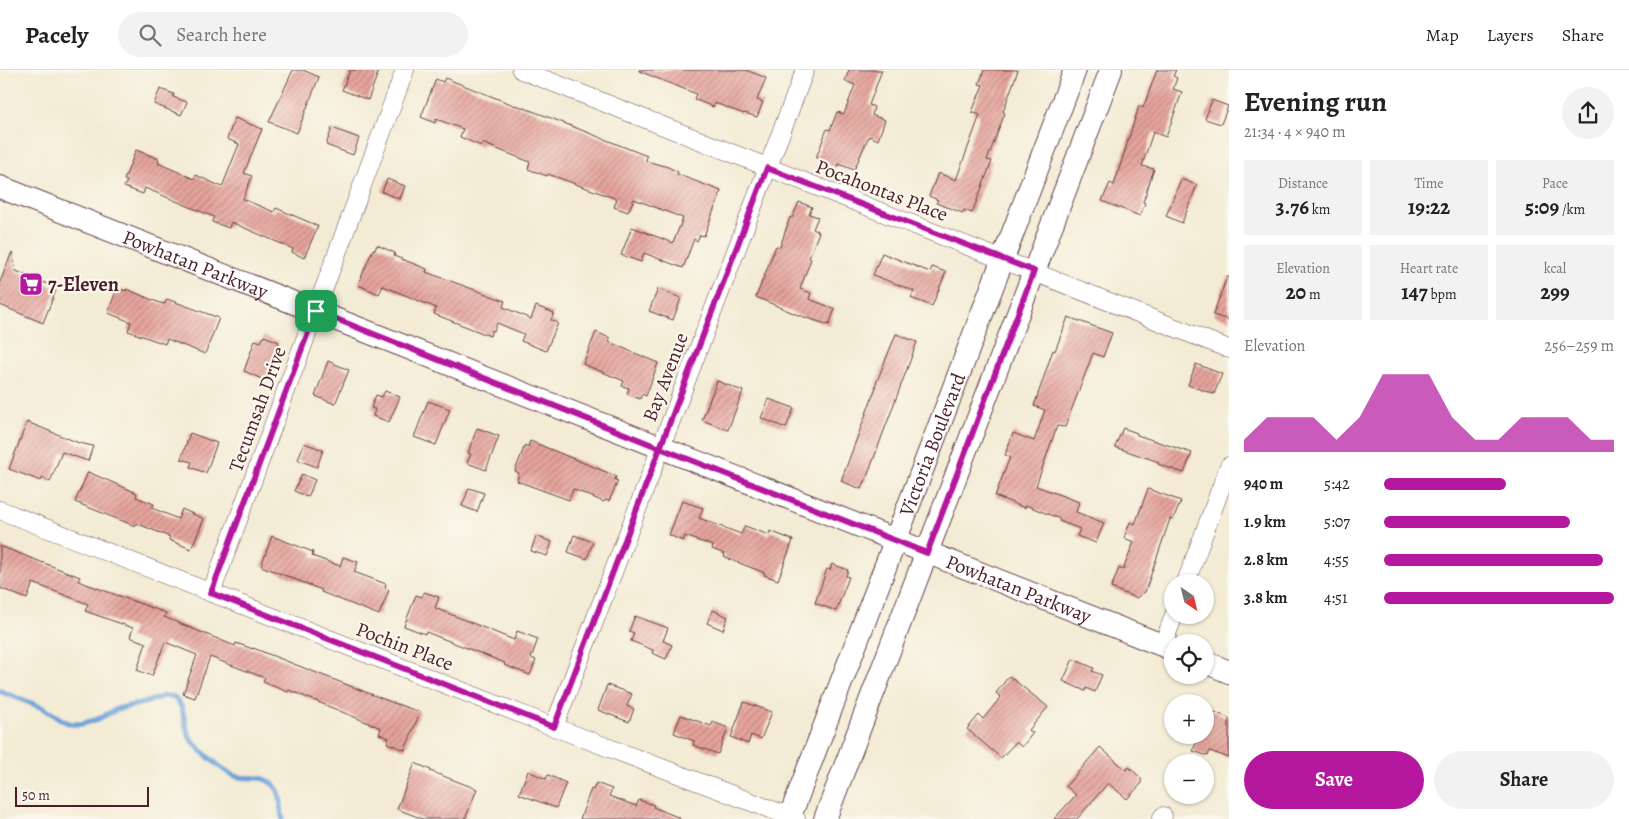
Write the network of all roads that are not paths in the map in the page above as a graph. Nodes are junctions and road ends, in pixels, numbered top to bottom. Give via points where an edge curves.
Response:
1 (406, 70) edge
2 (520, 70) edge
3 (805, 70) edge
4 (1075, 70) edge
5 (1111, 70) edge
6 (767, 168) junction
7 (0, 187) edge
8 (1003, 259) junction
9 (1034, 271) junction
10 (316, 311) junction
11 (1229, 349) edge
12 (660, 448) junction
13 (1229, 466) edge
14 (0, 510) edge
15 (896, 541) junction
16 (927, 553) junction
17 (1189, 574) edge
18 (211, 593) junction
19 (1164, 645) edge
20 (1214, 666) edge
21 (1229, 672) edge
22 (554, 727) junction
23 (792, 818) edge
24 (826, 819) edge

1 - 10 street, Tecumsah Drive
2 - 6 street, Pocahontas Place
3 - 6 street, Bay Avenue
4 - 8 main road, Victoria Boulevard
5 - 9 main road, Victoria Boulevard
6 - 8 street, Pocahontas Place
6 - 12 street, Bay Avenue
7 - 10 main road, Powhatan Parkway
8 - 9 street, Pocahontas Place
8 - 15 main road, Victoria Boulevard
9 - 11 street, Pocahontas Place
9 - 16 main road, Victoria Boulevard
10 - 12 main road, Powhatan Parkway
10 - 18 street, Tecumsah Drive
12 - 15 main road, Powhatan Parkway
12 - 22 street, Bay Avenue
13 - 17 street
14 - 18 street, Pochin Place
15 - 16 main road, Powhatan Parkway
15 - 23 main road, Victoria Boulevard
16 - 19 main road, Powhatan Parkway
16 - 24 main road, Victoria Boulevard
18 - 22 street, Pochin Place
20 - 21 main road
22 - 23 street, Pochin Place

